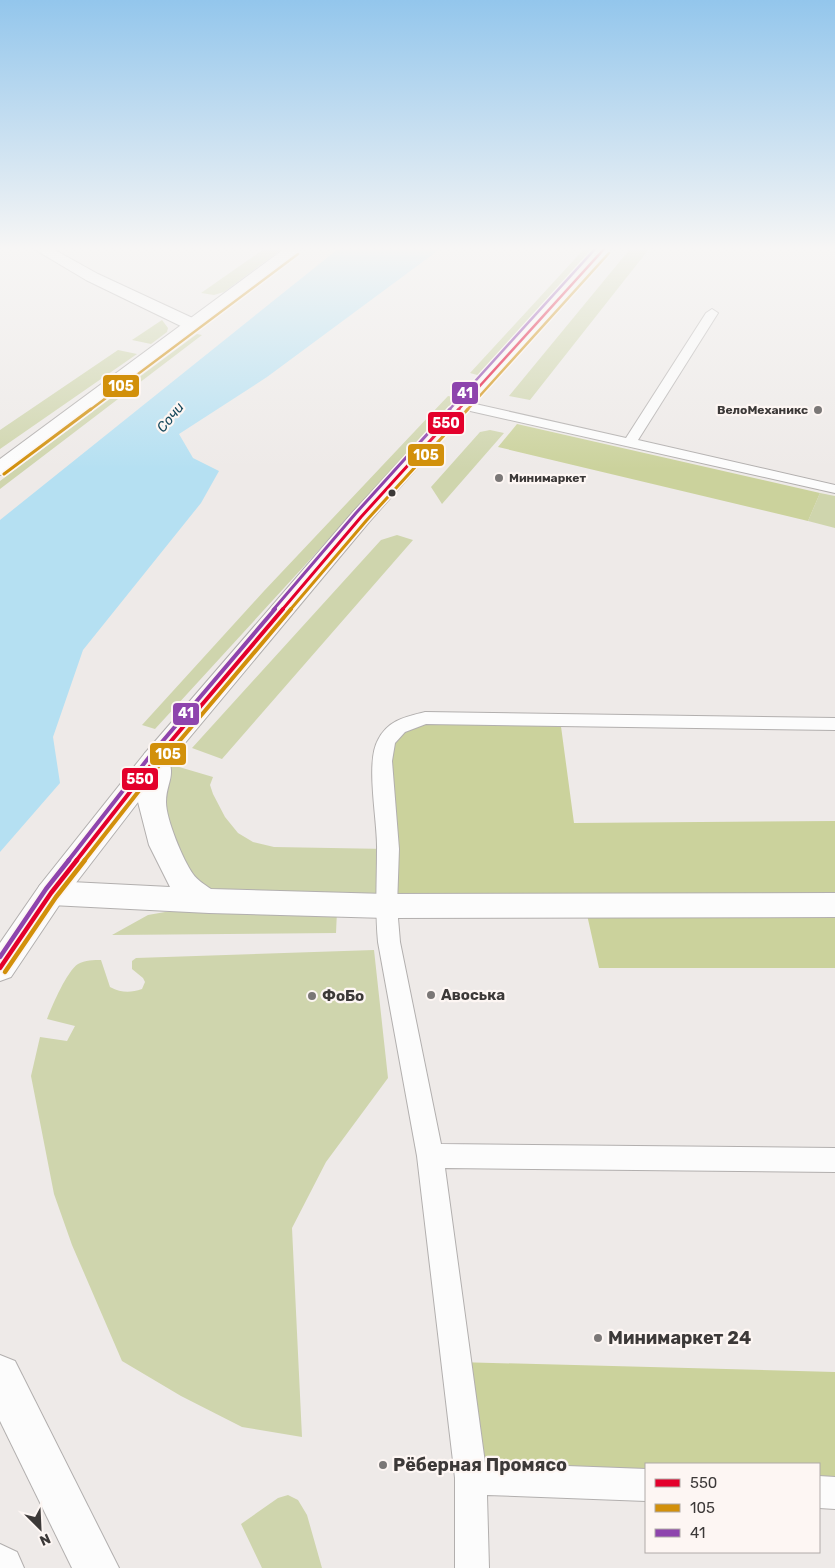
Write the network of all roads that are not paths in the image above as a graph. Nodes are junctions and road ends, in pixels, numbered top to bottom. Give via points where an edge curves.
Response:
1 (187, 322) edge
2 (197, 322) edge
3 (537, 322) edge
4 (706, 322) edge
5 (193, 325) junction
6 (462, 405) junction
7 (629, 444) junction
8 (0, 469) edge
9 (835, 489) edge
10 (835, 724) edge
11 (155, 760) junction
12 (51, 893) junction
13 (203, 900) junction
14 (835, 905) edge
15 (386, 906) junction
16 (0, 968) edge
17 (430, 1156) junction
18 (835, 1160) edge
19 (0, 1376) edge
20 (471, 1478) junction
21 (645, 1486) edge
22 (820, 1492) edge
23 (835, 1493) edge
24 (96, 1568) edge
25 (472, 1568) edge

1 - 5 street
2 - 5 street
3 - 6 street
4 - 7 lane
5 - 8 street
6 - 7 lane
6 - 11 street
7 - 9 lane
10 - 15 lane via 426,718 398,727 386,742 382,761 388,848
11 - 12 street
11 - 13 street via 158,775 152,802 163,845 183,884
12 - 13 street
12 - 16 street
13 - 15 street
14 - 15 street
15 - 17 lane via 389,942
17 - 18 lane
17 - 20 lane
19 - 24 street
20 - 21 lane
20 - 25 lane
22 - 23 lane

